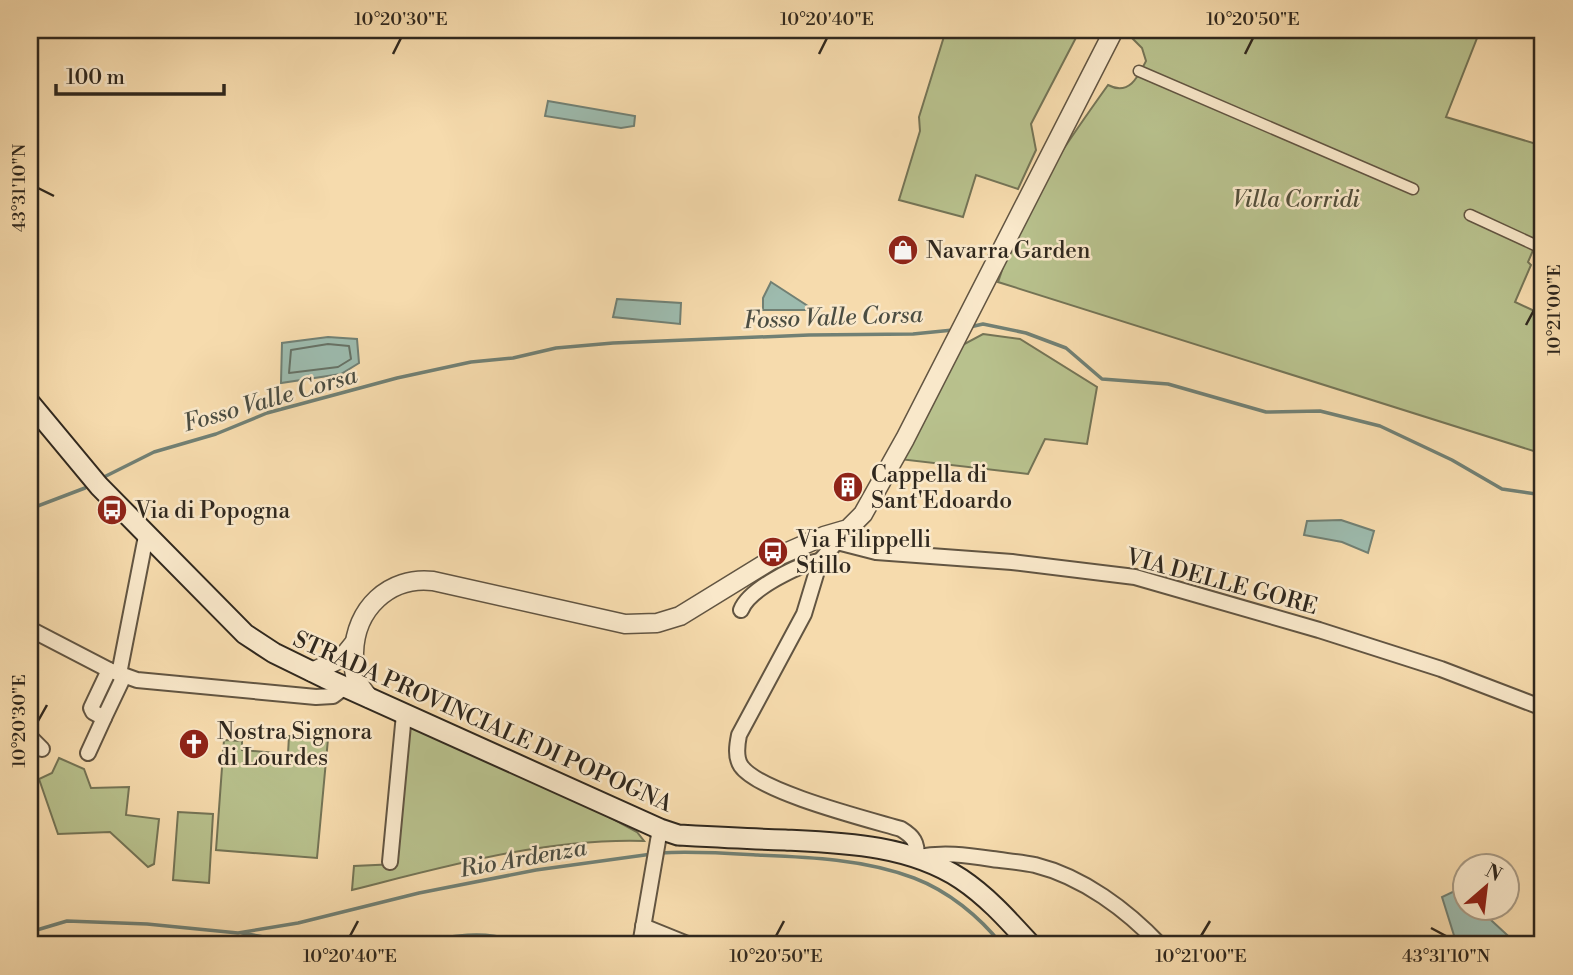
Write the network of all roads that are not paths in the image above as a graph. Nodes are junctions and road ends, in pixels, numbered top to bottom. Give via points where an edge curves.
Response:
1 (1114, 30) edge
2 (1139, 71) dead end
3 (1413, 190) dead end
4 (1470, 215) dead end
5 (1535, 245) dead end
6 (30, 403) edge
7 (842, 535) junction
8 (146, 536) junction
9 (820, 561) junction
10 (741, 610) dead end
11 (30, 629) edge
12 (351, 648) junction
13 (312, 672) junction
14 (118, 673) junction
15 (344, 681) junction
16 (1543, 708) edge
17 (404, 714) junction
18 (30, 737) edge
19 (42, 749) dead end
20 (89, 753) dead end
21 (657, 846) junction
22 (917, 857) junction
23 (390, 862) dead end
24 (643, 926) junction
25 (640, 945) edge
26 (690, 945) edge
27 (1031, 945) edge
28 (1160, 945) edge

1 - 7 street via 880,485 863,514
2 - 3 street
4 - 5 street
6 - 8 main road, STRADA PROVINCIALE DI POPOGNA
7 - 9 street
7 - 12 street via 824,536 776,557 688,612 657,623 625,624 433,581 414,581 377,598
7 - 16 street, VIA DELLE GORE via 876,552 1135,577 1331,634
8 - 13 main road, STRADA PROVINCIALE DI POPOGNA via 246,634
8 - 14 street
9 - 10 street via 764,588 744,602
9 - 22 street via 804,614 739,735 739,764 768,786 911,835 918,843
11 - 14 street
12 - 13 street
12 - 15 street
13 - 15 main road, STRADA PROVINCIALE DI POPOGNA
14 - 15 street via 195,687 316,697 334,695
14 - 20 street via 91,708 104,718
15 - 17 main road, STRADA PROVINCIALE DI POPOGNA
17 - 21 main road, STRADA PROVINCIALE DI POPOGNA
17 - 23 street
18 - 19 street
21 - 22 main road, STRADA PROVINCIALE DI POPOGNA via 678,835 827,842
21 - 24 street
22 - 27 main road, STRADA PROVINCIALE DI POPOGNA via 974,888
22 - 28 street via 969,855 1035,865 1102,897 1135,919
24 - 25 street
24 - 26 street

